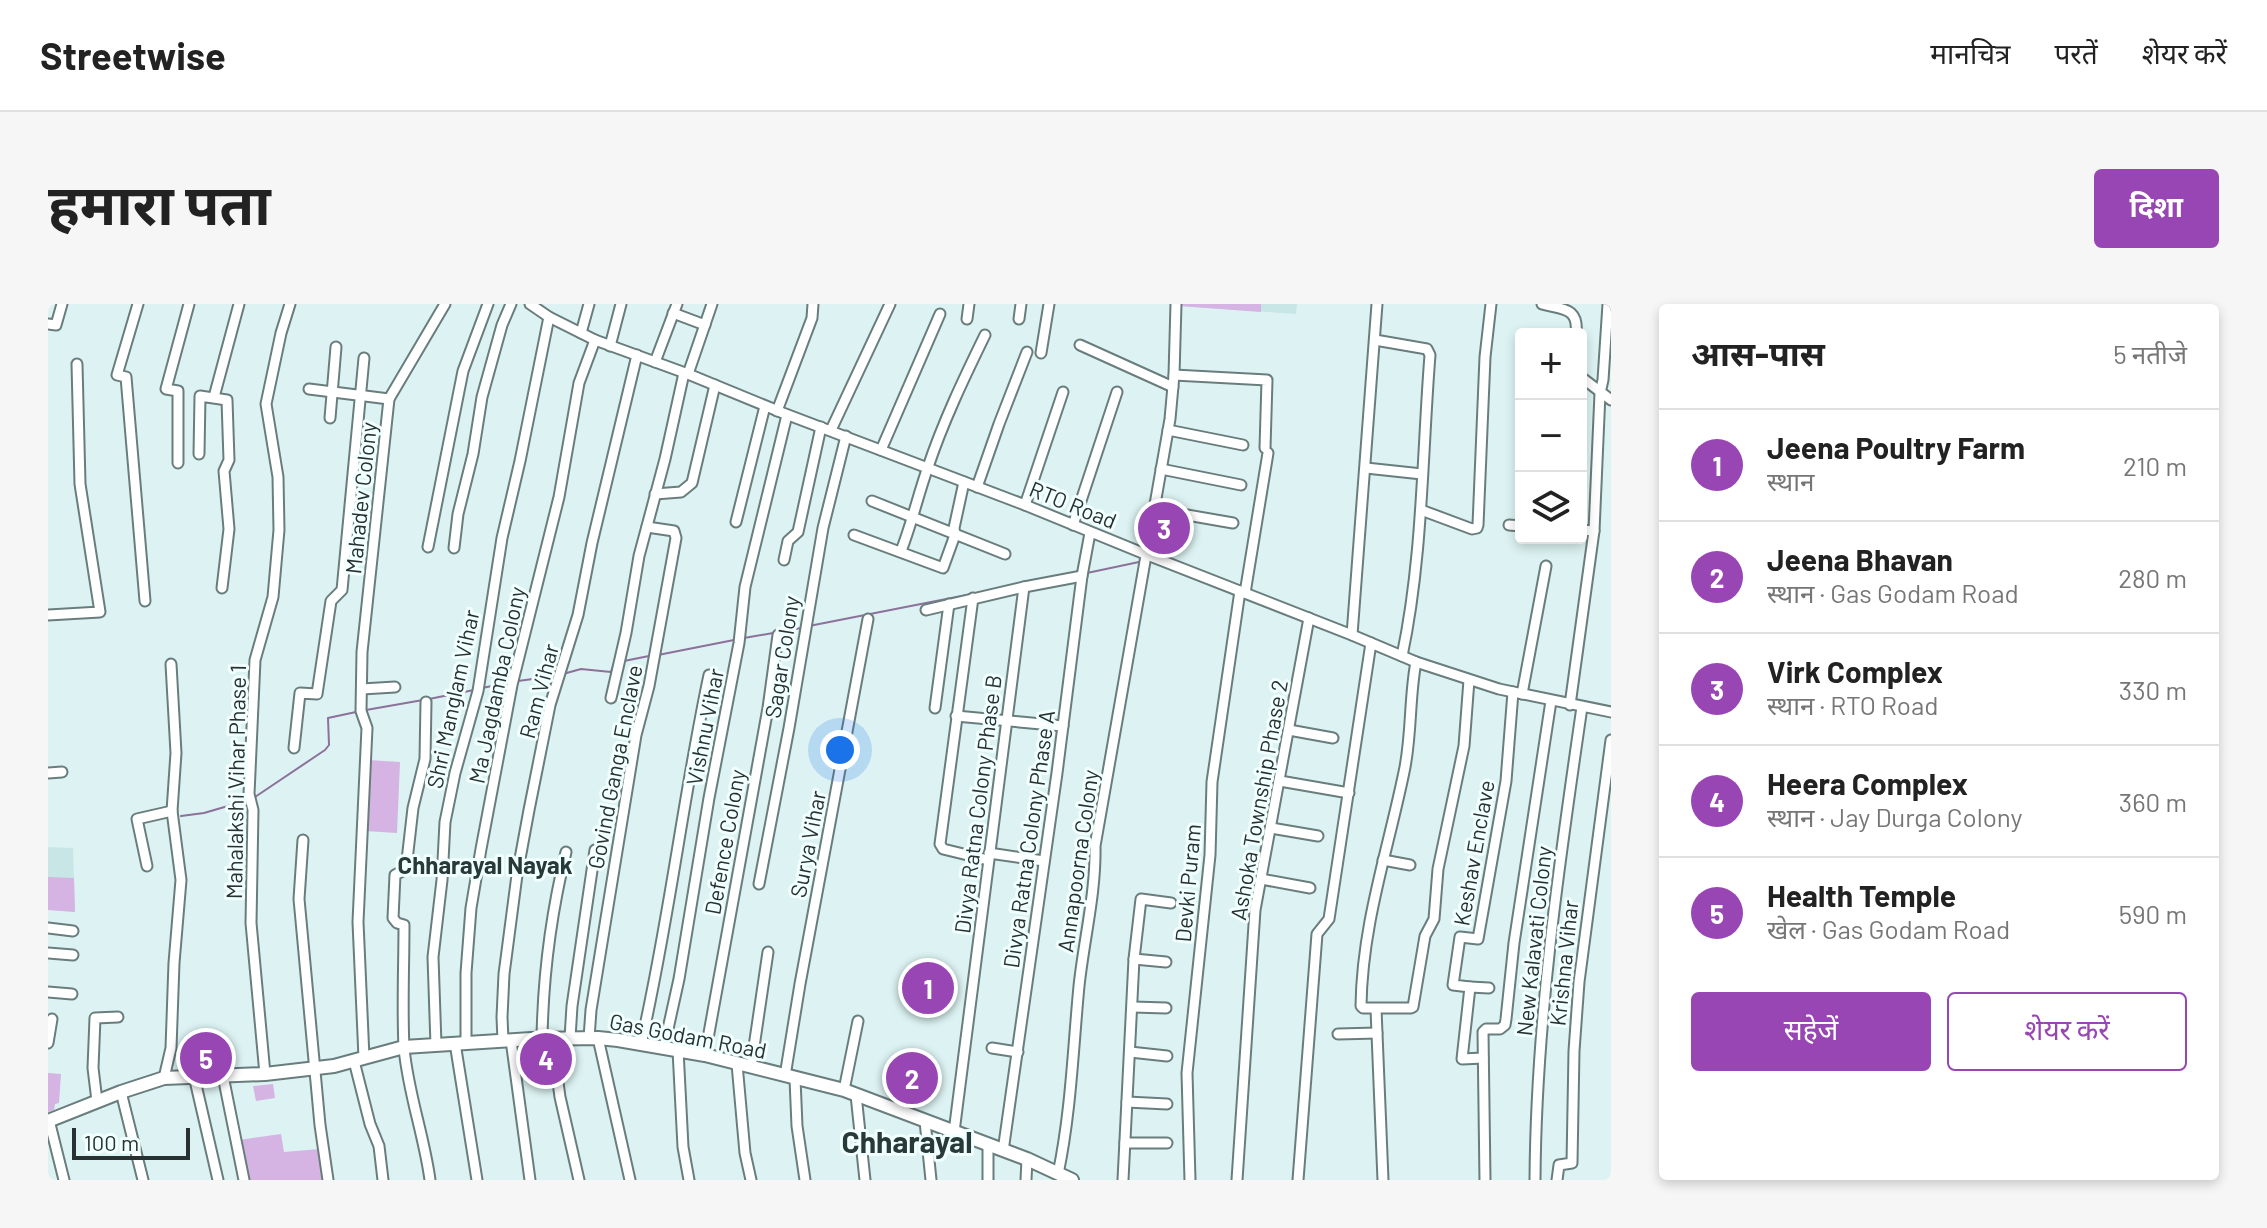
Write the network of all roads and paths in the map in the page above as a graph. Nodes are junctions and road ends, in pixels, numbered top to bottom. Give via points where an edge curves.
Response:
1 (62, 304) edge
2 (138, 304) edge
3 (189, 304) edge
4 (239, 304) edge
5 (290, 304) edge
6 (445, 304) edge
7 (488, 304) edge
8 (511, 304) edge
9 (530, 304) edge
10 (589, 304) edge
11 (621, 304) edge
12 (712, 304) edge
13 (813, 304) edge
14 (890, 304) edge
15 (969, 304) edge
16 (1021, 304) edge
17 (1049, 304) edge
18 (1176, 304) edge
19 (1377, 304) edge
20 (1491, 304) edge
21 (1542, 304) edge
22 (1608, 304) edge
23 (1559, 306) edge
24 (675, 309) edge
25 (940, 314) dead end
26 (549, 317) junction
27 (967, 319) dead end
28 (1019, 319) dead end
29 (48, 324) edge
30 (705, 325) junction
31 (1576, 328) edge
32 (581, 333) junction
33 (985, 335) dead end
34 (595, 340) junction
35 (1375, 340) junction
36 (1080, 345) dead end
37 (610, 346) junction
38 (336, 347) dead end
39 (1027, 352) dead end
40 (1041, 353) dead end
41 (637, 355) junction
42 (364, 358) dead end
43 (655, 362) junction
44 (77, 364) dead end
45 (686, 374) junction
46 (1174, 375) junction
47 (1587, 382) edge
48 (715, 385) junction
49 (1173, 387) junction
50 (309, 389) dead end
51 (332, 392) junction
52 (1063, 392) dead end
53 (1117, 392) dead end
54 (1600, 393) junction
55 (360, 396) junction
56 (214, 397) junction
57 (389, 399) junction
58 (1611, 400) edge
59 (765, 406) junction
60 (782, 413) junction
61 (330, 418) dead end
62 (826, 428) junction
63 (1168, 430) junction
64 (846, 436) junction
65 (1243, 445) dead end
66 (881, 450) junction
67 (199, 454) dead end
68 (178, 463) dead end
69 (928, 467) junction
70 (1366, 468) junction
71 (1161, 469) junction
72 (1422, 474) junction
73 (964, 482) junction
74 (1241, 485) dead end
75 (977, 487) junction
76 (655, 494) junction
77 (872, 501) dead end
78 (1025, 505) junction
79 (1153, 509) junction
80 (1421, 510) junction
81 (914, 518) junction
82 (736, 522) dead end
83 (1233, 523) dead end
84 (1073, 525) junction
85 (1509, 525) dead end
86 (1515, 526) edge
87 (647, 527) junction
88 (1587, 530) edge
89 (1594, 531) junction
90 (1090, 533) junction
91 (854, 535) dead end
92 (955, 535) junction
93 (428, 547) dead end
94 (454, 548) dead end
95 (901, 551) junction
96 (1005, 554) dead end
97 (1145, 554) junction
98 (784, 560) dead end
99 (1546, 566) dead end
100 (1082, 576) junction
101 (1024, 587) junction
102 (222, 588) dead end
103 (1242, 592) junction
104 (973, 598) junction
105 (145, 601) dead end
106 (949, 604) junction
107 (926, 610) dead end
108 (48, 615) edge
109 (1309, 618) junction
110 (868, 619) dead end
111 (778, 635) dead end
112 (1352, 635) junction
113 (1371, 643) junction
114 (1402, 656) junction
115 (1416, 662) junction
116 (171, 664) dead end
117 (709, 675) dead end
118 (1469, 680) junction
119 (395, 687) dead end
120 (362, 689) junction
121 (1518, 693) junction
122 (611, 698) dead end
123 (1551, 701) junction
124 (426, 702) dead end
125 (1570, 705) junction
126 (1582, 707) junction
127 (935, 708) dead end
128 (1611, 712) edge
129 (956, 716) junction
130 (1006, 721) junction
131 (1063, 726) junction
132 (1289, 730) junction
133 (1333, 738) dead end
134 (1611, 740) edge
135 (294, 748) dead end
136 (62, 772) dead end
137 (48, 773) edge
138 (1280, 781) junction
139 (1349, 793) junction
140 (172, 811) junction
141 (1271, 828) junction
142 (1318, 836) dead end
143 (303, 840) dead end
144 (595, 850) dead end
145 (566, 852) dead end
146 (988, 856) junction
147 (1383, 860) junction
148 (1044, 861) junction
149 (1410, 865) dead end
150 (147, 866) dead end
151 (1261, 879) junction
152 (759, 884) dead end
153 (1310, 888) dead end
154 (1171, 903) dead end
155 (48, 928) edge
156 (73, 931) dead end
157 (768, 952) dead end
158 (48, 953) edge
159 (73, 955) dead end
160 (1134, 959) junction
161 (1166, 962) dead end
162 (1470, 987) junction
163 (1489, 988) dead end
164 (48, 992) edge
165 (72, 994) dead end
166 (1133, 1007) junction
167 (1166, 1008) dead end
168 (1376, 1009) junction
169 (118, 1017) dead end
170 (52, 1019) dead end
171 (858, 1021) dead end
172 (1377, 1033) junction
173 (1338, 1034) dead end
174 (570, 1038) junction
175 (594, 1038) junction
176 (547, 1039) junction
177 (507, 1041) junction
178 (48, 1043) edge
179 (461, 1043) junction
180 (641, 1044) junction
181 (436, 1045) junction
182 (404, 1047) junction
183 (992, 1048) dead end
184 (671, 1049) junction
185 (1018, 1052) junction
186 (1130, 1052) junction
187 (705, 1055) junction
188 (1167, 1056) dead end
189 (1483, 1058) junction
190 (359, 1059) junction
191 (737, 1064) junction
192 (751, 1067) junction
193 (315, 1068) junction
194 (265, 1074) junction
195 (194, 1076) junction
196 (223, 1076) junction
197 (164, 1078) junction
198 (790, 1078) junction
199 (121, 1092) junction
200 (850, 1093) junction
201 (97, 1101) junction
202 (1127, 1102) junction
203 (1167, 1104) dead end
204 (48, 1121) edge
205 (925, 1121) junction
206 (954, 1132) junction
207 (1125, 1143) junction
208 (1167, 1143) dead end
209 (988, 1145) junction
210 (1003, 1151) junction
211 (1027, 1159) junction
212 (1058, 1174) junction
213 (64, 1180) edge
214 (143, 1180) edge
215 (218, 1180) edge
216 (244, 1180) edge
217 (328, 1180) edge
218 (383, 1180) edge
219 (430, 1180) edge
220 (477, 1180) edge
221 (530, 1180) edge
222 (579, 1180) edge
223 (630, 1180) edge
224 (689, 1180) edge
225 (751, 1180) edge
226 (805, 1180) edge
227 (865, 1180) edge
228 (931, 1180) edge
229 (988, 1180) edge
230 (1026, 1180) edge
231 (1072, 1180) edge
232 (1123, 1180) edge
233 (1190, 1180) edge
234 (1237, 1180) edge
235 (1298, 1180) edge
236 (1383, 1180) edge
237 (1485, 1180) edge
238 (1535, 1180) edge
239 (1557, 1180) edge

1 - 29 street via 56,325
2 - 105 street via 117,375 126,377
3 - 68 street via 166,389 178,391
4 - 56 street
5 - 194 street, Mahalakshi Vihar Phase 1 via 266,404 278,477 279,530 273,597 255,660 249,794 251,923
6 - 57 street, Mahadev Colony
7 - 93 street via 463,371
8 - 94 street via 482,397
9 - 26 street, RTO Road
10 - 32 street
11 - 37 street
12 - 30 street
13 - 60 street, Vishnu Vihar
14 - 62 street
15 - 27 street
16 - 28 street
17 - 40 street
18 - 46 street, Annapoorna Colony
19 - 35 street
20 - 80 street via 1477,528
21 - 23 street
22 - 54 street
23 - 31 street via 1574,315
24 - 30 street
24 - 43 street
25 - 66 street
26 - 32 street, RTO Road
26 - 181 street, Shri Manglam Vihar via 502,538 478,691 445,822 433,957
30 - 45 street
32 - 34 street, RTO Road
33 - 69 street
34 - 37 street, RTO Road
34 - 179 street, Ma Jagdamba Colony via 579,383 559,497 512,685 471,908
35 - 70 street
35 - 72 street via 1429,351
36 - 49 street
37 - 41 street, RTO Road
38 - 51 street
39 - 75 street
41 - 43 street, RTO Road
41 - 177 street, Ram Vihar via 529,810 504,974
42 - 55 street
43 - 45 street, RTO Road
44 - 108 street via 80,484 100,612
45 - 48 street, RTO Road
45 - 76 street
46 - 49 street, Annapoorna Colony
46 - 103 street, Devki Puram via 1267,380 1266,451
47 - 54 street
48 - 59 street, RTO Road
48 - 76 street via 692,483 681,492
49 - 63 street, Annapoorna Colony
50 - 51 street
51 - 55 street
51 - 61 street
52 - 78 street
53 - 84 street
54 - 58 street
54 - 89 street
55 - 57 street
55 - 135 street via 342,590 331,601 317,694 300,693
56 - 67 street via 200,396
56 - 102 street via 227,400 229,460 224,471 229,529
57 - 120 street, Mahadev Colony
59 - 60 street, RTO Road
59 - 82 street
60 - 62 street, RTO Road
60 - 184 street, Vishnu Vihar via 745,587
62 - 64 street, RTO Road
62 - 98 street via 798,532 788,541
63 - 65 street
63 - 71 street, Annapoorna Colony
64 - 66 street, RTO Road
64 - 152 street, Sagar Colony via 823,528
66 - 69 street, RTO Road
69 - 73 street, RTO Road
69 - 81 street
70 - 72 street
70 - 112 street
71 - 74 street
71 - 79 street, Annapoorna Colony
72 - 80 street
73 - 75 street, RTO Road
73 - 92 street
75 - 78 street, RTO Road
76 - 87 street
77 - 81 street
78 - 84 street, RTO Road
79 - 83 street
79 - 97 street, Annapoorna Colony
80 - 114 street
81 - 92 street
81 - 95 street
84 - 90 street, RTO Road
85 - 86 street
87 - 122 street
87 - 175 street, Govind Ganga Enclave via 674,531 676,538 621,823 593,996
88 - 89 street
89 - 125 street
90 - 97 street, RTO Road
90 - 100 street, Divya Ratna Colony Phase A
91 - 95 street
92 - 95 street via 943,568
92 - 96 street
97 - 103 street, RTO Road
97 - 212 street, Annapoorna Colony via 1095,846 1070,1105
99 - 121 street
100 - 101 street
100 - 131 street, Divya Ratna Colony Phase A
101 - 104 street
101 - 130 street, Divya Ratna Colony Phase B
103 - 109 street, RTO Road
103 - 233 street, Devki Puram via 1212,782 1210,855 1187,1073
104 - 106 street
104 - 129 street
106 - 107 street
106 - 127 street
109 - 112 street, RTO Road
109 - 132 street, Ashoka Township Phase 2
110 - 198 street, Surya Vihar via 805,956
111 - 187 street, Defence Colony
112 - 113 street, RTO Road
113 - 114 street, RTO Road
113 - 139 street
114 - 115 street, RTO Road
115 - 118 street, RTO Road
115 - 147 street via 1405,768
116 - 140 street via 176,753
117 - 180 street
118 - 121 street, RTO Road
118 - 168 street via 1464,746 1413,1007
119 - 120 street
120 - 190 street, Mahadev Colony via 367,728 358,922
121 - 123 street, RTO Road
121 - 162 street, Keshav Enclave via 1478,939 1460,937 1453,985
123 - 125 street, RTO Road
123 - 189 street via 1505,1025 1483,1032
124 - 182 street via 425,759 406,869 395,875 393,918 404,925
125 - 126 street, RTO Road
126 - 128 street, RTO Road
126 - 238 street, New Kalavati Colony via 1549,941
129 - 130 street
129 - 146 street via 941,847
130 - 131 street
130 - 146 street, Divya Ratna Colony Phase B
131 - 148 street, Divya Ratna Colony Phase A
132 - 133 street
132 - 138 street, Ashoka Township Phase 2
134 - 239 street, Krishna Vihar via 1579,982 1572,1163 1559,1165
136 - 137 street
138 - 139 street
138 - 141 street, Ashoka Township Phase 2
139 - 235 street via 1329,919 1317,934
140 - 150 street via 137,819
140 - 197 street via 181,880 171,1048
141 - 142 street
141 - 151 street, Ashoka Township Phase 2
143 - 193 street via 299,899
144 - 174 street
145 - 176 street via 546,955
146 - 148 street
146 - 206 street, Divya Ratna Colony Phase B
147 - 149 street
147 - 168 street via 1361,992 1361,1008
148 - 185 street, Divya Ratna Colony Phase A
151 - 153 street
151 - 234 street, Ashoka Township Phase 2
154 - 160 street via 1141,899
155 - 156 street
157 - 192 street
158 - 159 street
160 - 161 street
160 - 166 street
162 - 163 street
162 - 189 street via 1462,1057
164 - 165 street
166 - 167 street
166 - 186 street
168 - 172 street
169 - 201 street via 95,1018
170 - 178 street
171 - 200 street
172 - 173 street
172 - 236 street
174 - 175 main road, Gas Godam Road
174 - 176 main road, Gas Godam Road
175 - 180 main road, Gas Godam Road
175 - 223 street
176 - 177 main road, Gas Godam Road
176 - 222 street
177 - 179 main road, Gas Godam Road
177 - 221 street, Ram Vihar
179 - 181 main road, Gas Godam Road
179 - 220 street, Ma Jagdamba Colony
180 - 184 main road, Gas Godam Road
181 - 182 main road, Gas Godam Road
182 - 190 main road, Gas Godam Road
182 - 219 street
183 - 185 street
184 - 187 main road, Gas Godam Road
184 - 224 street, Vishnu Vihar
185 - 210 street, Divya Ratna Colony Phase A
186 - 188 street
186 - 202 street
187 - 191 main road, Gas Godam Road
189 - 237 street
190 - 193 main road, Gas Godam Road
190 - 218 street, Mahadev Colony
191 - 192 main road, Gas Godam Road
191 - 225 street
192 - 198 main road, Gas Godam Road
193 - 194 main road, Gas Godam Road
193 - 217 street
194 - 196 main road, Gas Godam Road
195 - 196 main road, Gas Godam Road
195 - 197 main road, Gas Godam Road
195 - 215 street
196 - 216 street
197 - 199 main road, Gas Godam Road
198 - 200 main road, Gas Godam Road
198 - 226 street, Surya Vihar
199 - 201 main road, Gas Godam Road
199 - 214 street
200 - 205 main road, Gas Godam Road
200 - 227 street
201 - 204 main road, Gas Godam Road
202 - 203 street
202 - 207 street
204 - 213 street
205 - 206 main road, Gas Godam Road
205 - 228 street
206 - 209 main road, Gas Godam Road
207 - 208 street
207 - 232 street
209 - 210 main road, Gas Godam Road
209 - 229 street
210 - 211 main road, Gas Godam Road
211 - 212 main road, Gas Godam Road
211 - 230 street
212 - 231 main road, Gas Godam Road

